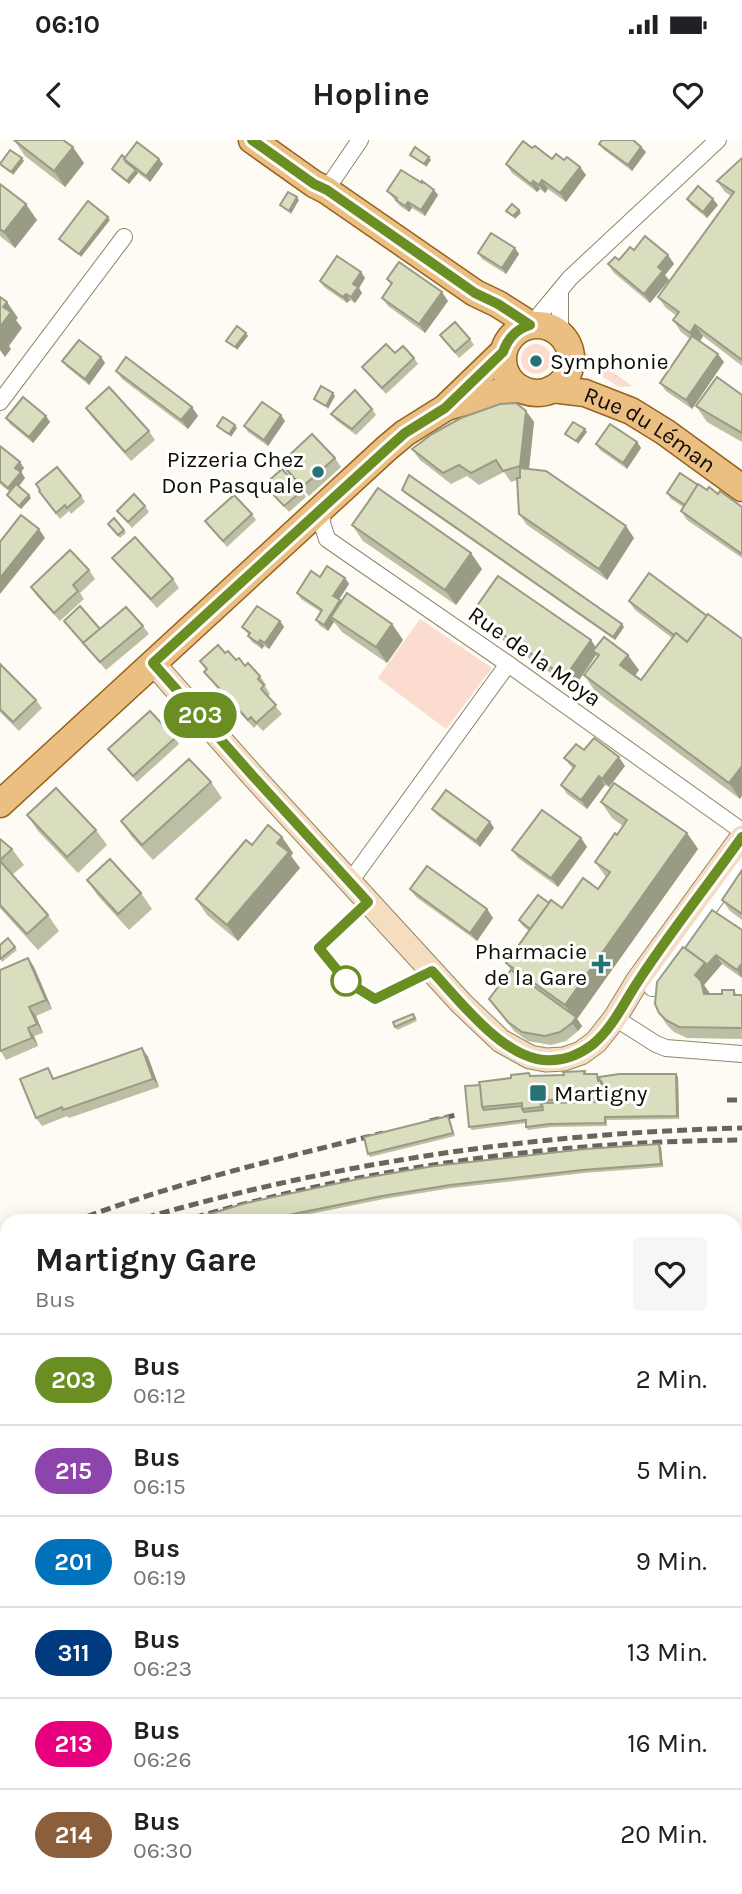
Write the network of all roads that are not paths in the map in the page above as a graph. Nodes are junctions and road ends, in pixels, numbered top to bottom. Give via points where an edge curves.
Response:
1 (252, 140) edge
2 (360, 140) edge
3 (718, 140) edge
4 (327, 190) junction
5 (124, 237) dead end
6 (560, 291) junction
7 (475, 293) junction
8 (530, 325) junction
9 (505, 347) junction
10 (567, 348) junction
11 (521, 389) junction
12 (552, 390) junction
13 (0, 402) edge
14 (445, 408) junction
15 (742, 469) edge
16 (742, 488) edge
17 (323, 506) junction
18 (153, 663) junction
19 (508, 664) junction
20 (0, 804) edge
21 (742, 831) edge
22 (742, 837) edge
23 (742, 862) edge
24 (349, 883) junction
25 (652, 988) dead end
26 (615, 1018) junction
27 (742, 1054) edge

1 - 4 main road
2 - 4 street
3 - 6 street
4 - 7 main road
5 - 13 street
6 - 8 street
6 - 10 street via 560,325
7 - 8 main road
7 - 9 main road via 491,314
8 - 9 main road via 517,331
8 - 10 main road via 549,326
9 - 11 main road via 506,373
9 - 14 main road
10 - 12 main road via 566,377
10 - 15 main road, Rue du Léman via 577,369 651,407
11 - 12 main road via 536,393
11 - 14 main road
12 - 16 main road, Rue du Léman via 585,393 631,411
14 - 17 main road via 405,433
17 - 18 main road
17 - 19 street, Rue de la Moya via 327,539
18 - 20 main road
18 - 24 street
19 - 21 street, Rue de la Moya
19 - 24 street
22 - 26 street
23 - 25 street
24 - 26 street via 462,1004 509,1047 530,1057 564,1059 596,1042
26 - 27 street via 666,1048

